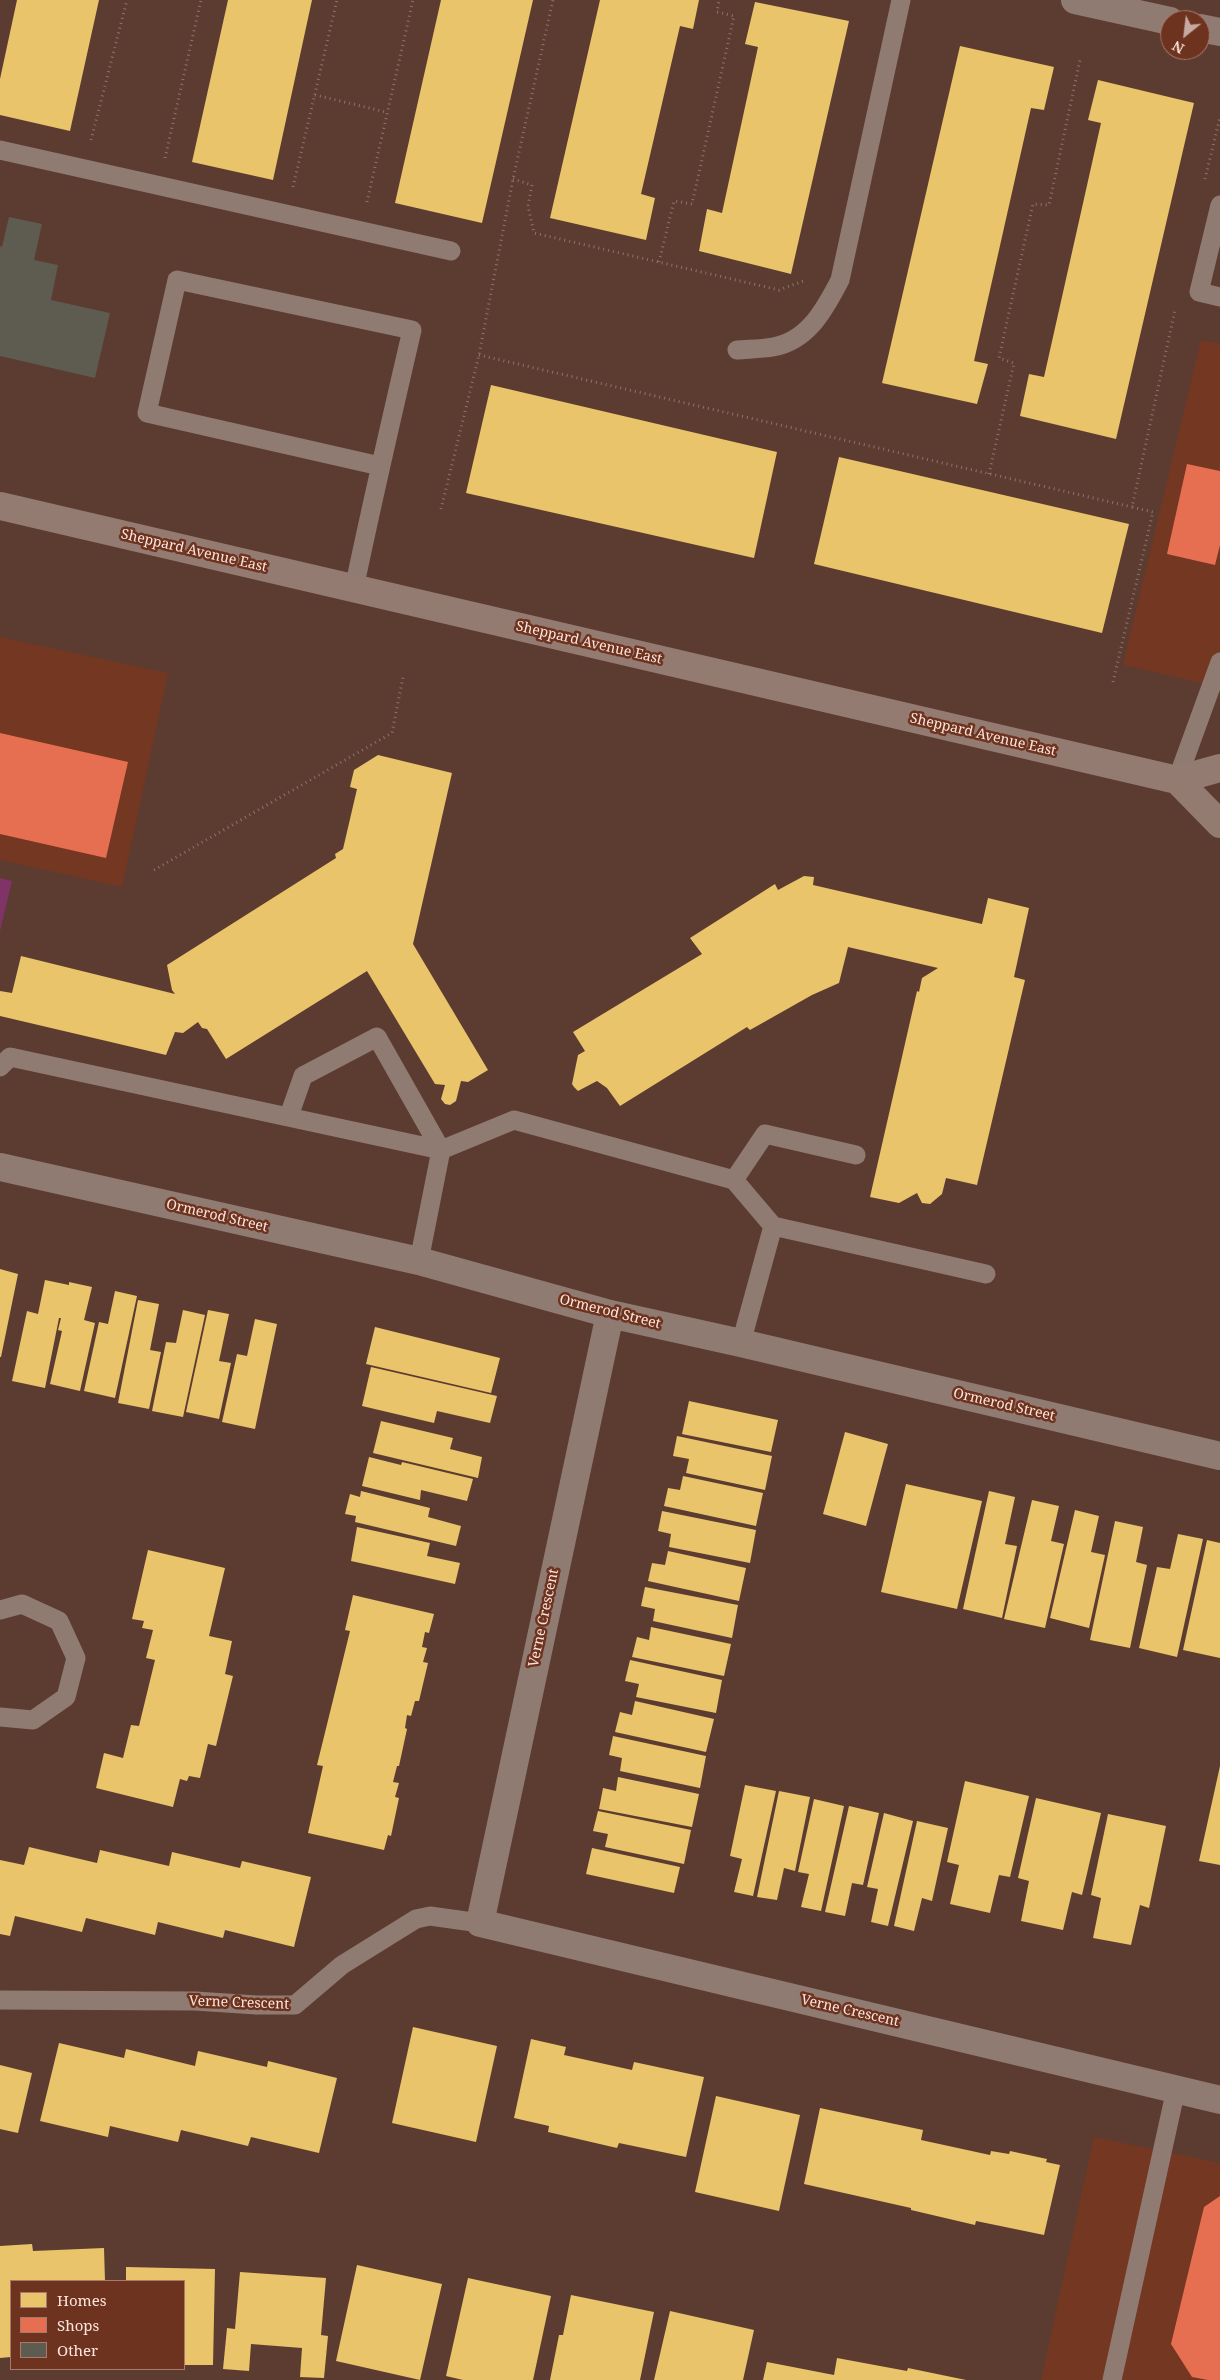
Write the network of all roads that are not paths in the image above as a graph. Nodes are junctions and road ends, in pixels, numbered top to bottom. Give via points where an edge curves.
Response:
1 (901, 0) edge
2 (1075, 0) edge
3 (1160, 19) edge
4 (0, 150) edge
5 (1220, 205) edge
6 (451, 251) dead end
7 (1220, 297) edge
8 (737, 350) dead end
9 (380, 466) junction
10 (0, 506) edge
11 (354, 589) junction
12 (1220, 662) edge
13 (1220, 768) edge
14 (1177, 780) junction
15 (1220, 824) edge
16 (0, 1067) edge
17 (289, 1116) junction
18 (441, 1150) junction
19 (856, 1155) dead end
20 (0, 1167) edge
21 (734, 1180) junction
22 (773, 1226) junction
23 (419, 1261) junction
24 (986, 1274) dead end
25 (610, 1314) junction
26 (741, 1342) junction
27 (1220, 1456) edge
28 (0, 1610) edge
29 (0, 1717) edge
30 (480, 1923) junction
31 (0, 2000) edge
32 (1176, 2089) junction
33 (1220, 2100) edge
34 (1112, 2380) edge

1 - 8 lane via 840,280 827,306 805,333 774,347
2 - 3 street
4 - 6 lane
5 - 7 lane via 1199,292
9 - 9 lane via 412,330 177,280 147,412
9 - 11 lane
10 - 11 main road, Sheppard Avenue East
11 - 14 main road, Sheppard Avenue East
12 - 14 lane
13 - 14 main road, Sheppard Avenue East
14 - 15 main road
16 - 17 lane via 10,1057
17 - 18 lane
17 - 18 lane via 303,1076 377,1037
18 - 21 lane via 514,1120
18 - 23 lane
19 - 21 lane via 765,1134
20 - 23 street, Ormerod Street
21 - 22 lane
22 - 24 lane
22 - 26 lane
23 - 25 street, Ormerod Street
25 - 26 street, Ormerod Street
25 - 30 street, Verne Crescent
26 - 27 street, Ormerod Street
28 - 29 lane via 22,1604 59,1621 76,1658 66,1697 33,1720
30 - 31 lane, Verne Crescent via 430,1916 416,1919 342,1965 295,2005
30 - 32 street, Verne Crescent
32 - 33 street, Verne Crescent
32 - 34 lane

